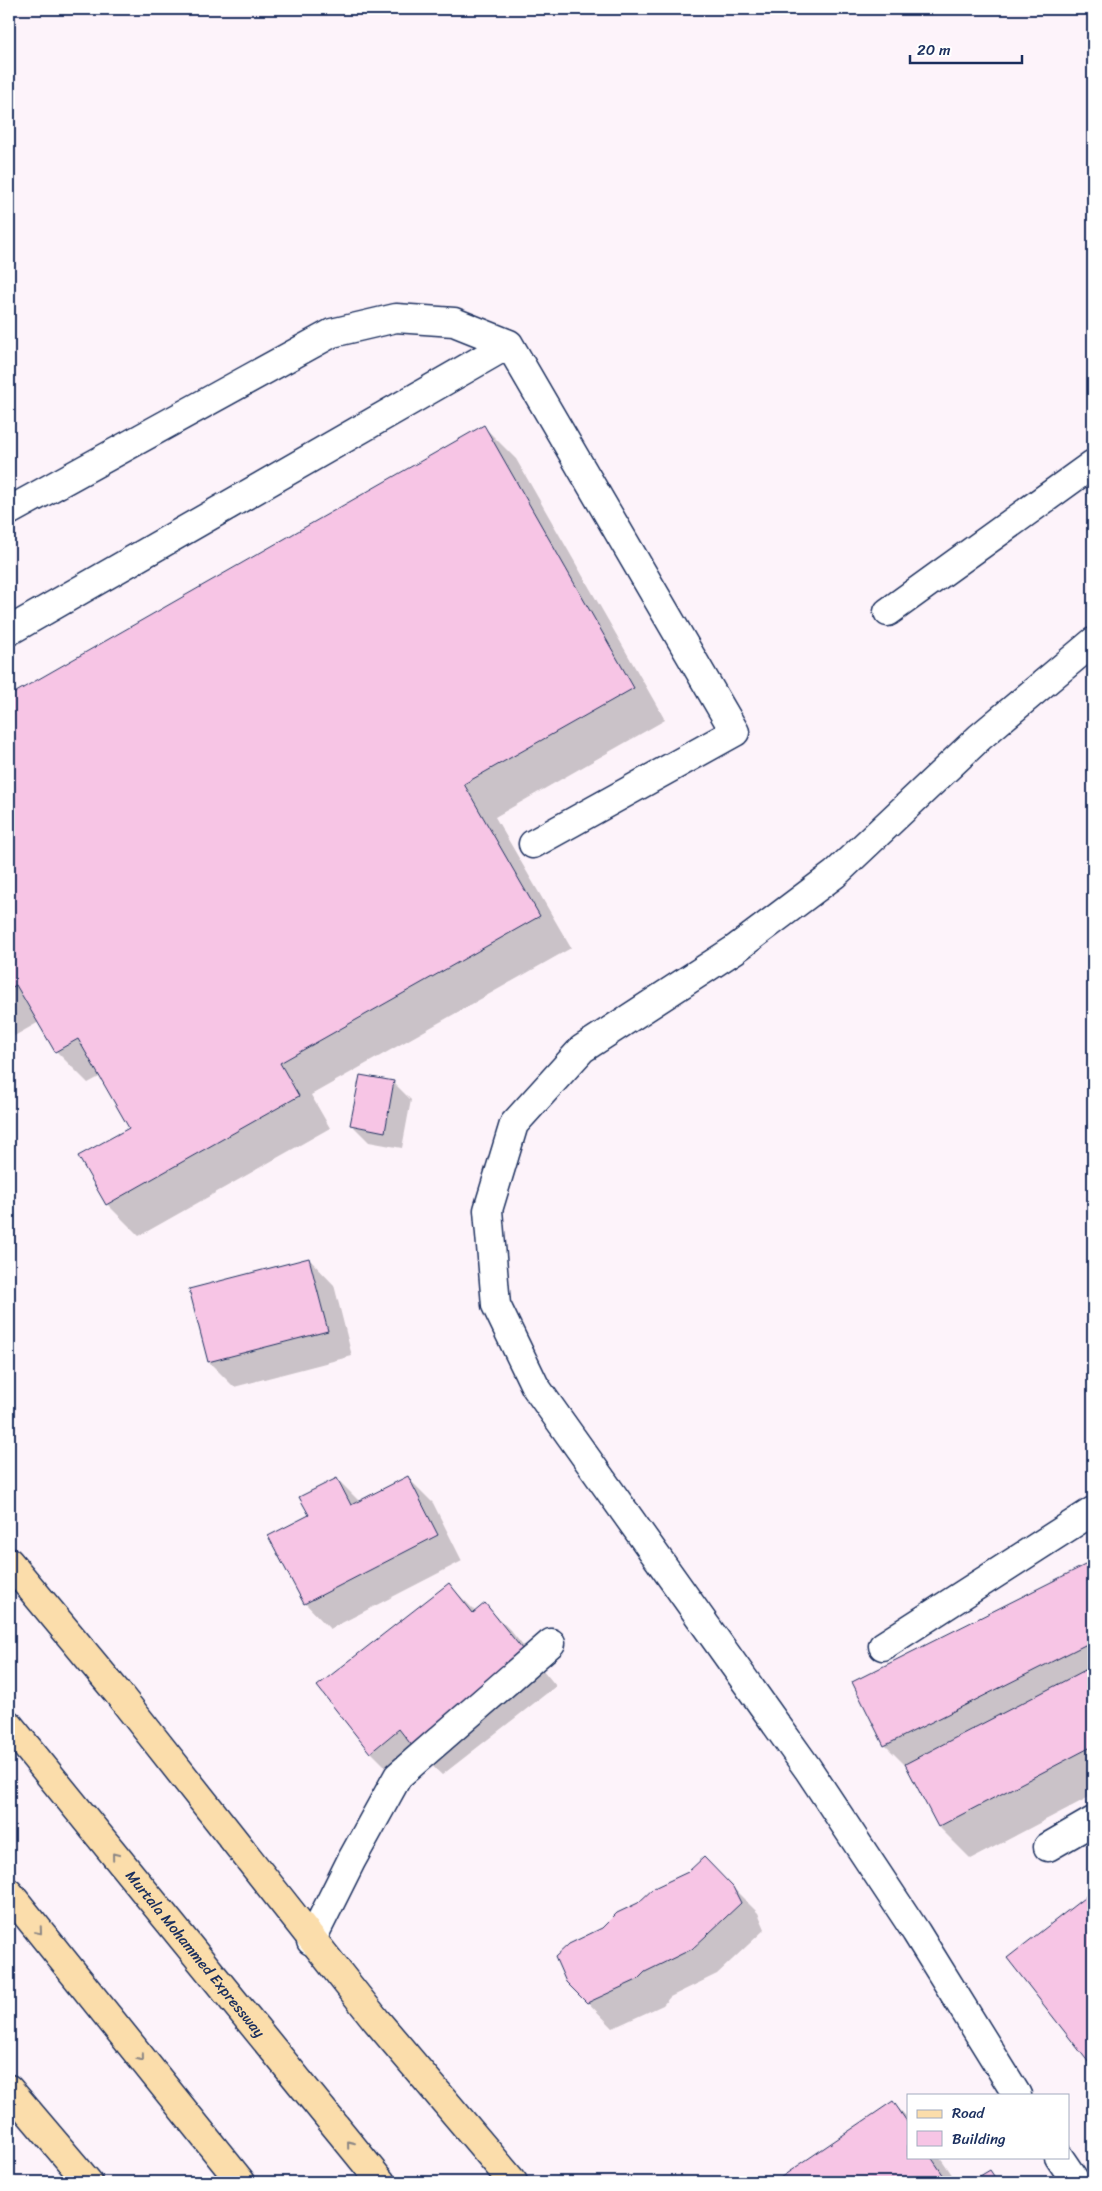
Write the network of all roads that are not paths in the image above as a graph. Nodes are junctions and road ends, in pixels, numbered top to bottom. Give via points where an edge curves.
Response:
1 (509, 344) junction
2 (1093, 464) edge
3 (9, 511) edge
4 (888, 612) dead end
5 (9, 631) edge
6 (1093, 642) edge
7 (533, 844) dead end
8 (1093, 1511) edge
9 (9, 1562) edge
10 (551, 1643) dead end
11 (884, 1646) dead end
12 (9, 1725) edge
13 (1093, 1820) edge
14 (1048, 1847) dead end
15 (9, 1893) edge
16 (311, 1940) junction
17 (9, 2089) edge
18 (1016, 2094) edge
19 (1060, 2158) edge
20 (88, 2182) edge
21 (241, 2182) edge
22 (381, 2182) edge
23 (513, 2182) edge
24 (1076, 2182) edge

1 - 3 street via 454,322 396,318 332,333
1 - 5 street
1 - 7 street via 735,732
2 - 4 street
6 - 18 street via 980,737 835,874 734,950 582,1049 514,1124 488,1210 496,1305 535,1386 808,1769 916,1932
8 - 11 street
9 - 16 main road
10 - 16 street via 398,1776
22 -> 12 main road, Murtala Mohammed Expressway
13 - 14 street
15 -> 21 main road
16 - 23 main road
17 - 20 main road
19 - 24 street

